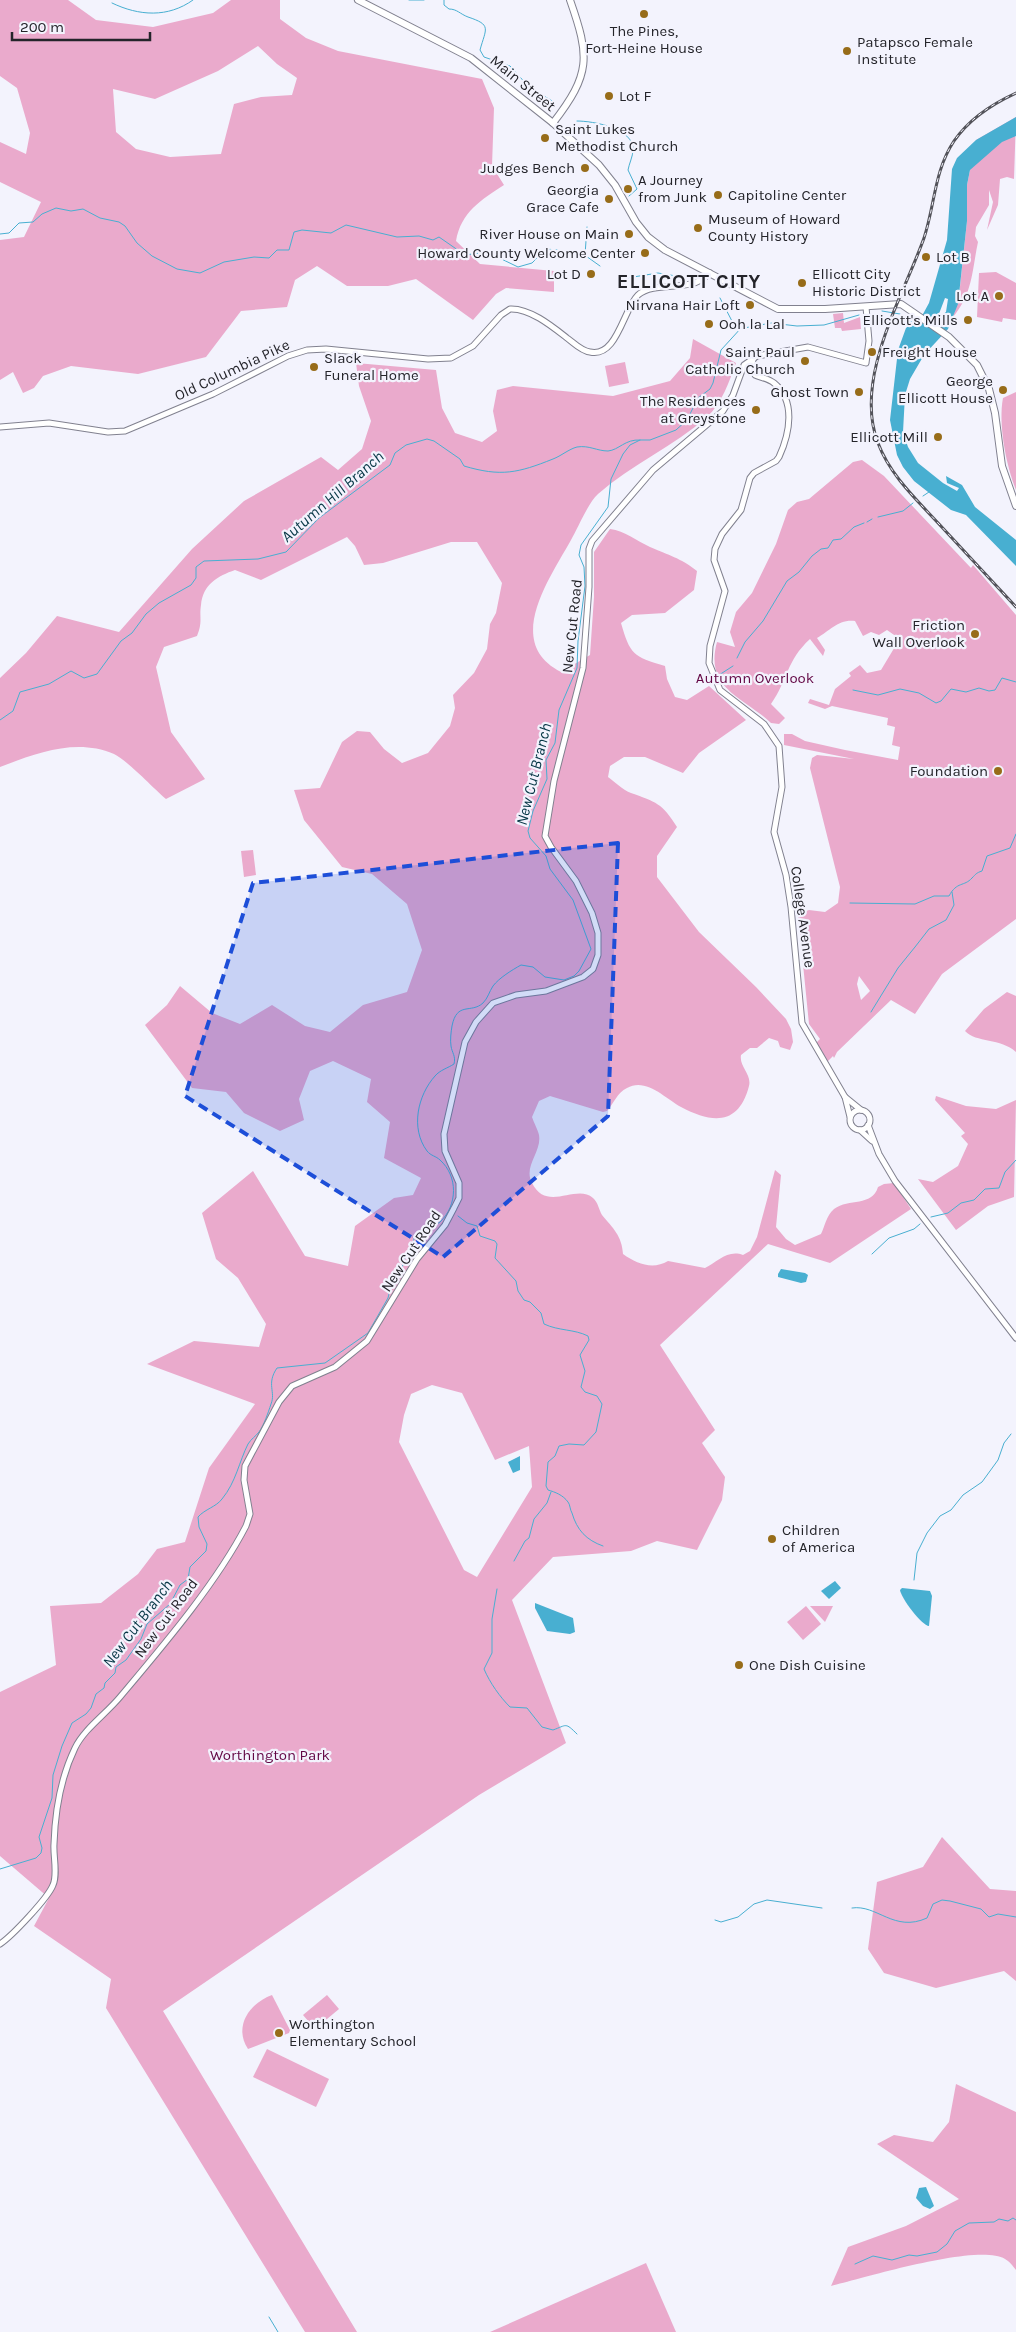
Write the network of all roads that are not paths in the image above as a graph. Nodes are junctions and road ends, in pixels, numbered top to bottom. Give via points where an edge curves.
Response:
1 (358, 0) edge
2 (570, 0) edge
3 (554, 123) junction
4 (710, 273) junction
5 (866, 307) junction
6 (753, 360) junction
7 (0, 427) edge
8 (1016, 506) edge
9 (844, 1097) junction
10 (861, 1110) junction
11 (850, 1117) junction
12 (868, 1125) junction
13 (860, 1130) junction
14 (874, 1142) junction
15 (1016, 1338) edge
16 (0, 1944) edge

1 - 3 main road, Main Street via 460,51
2 - 3 main road via 582,33 584,68 576,90
3 - 4 main road, Main Street via 604,170 648,237 665,250
4 - 5 main road, Main Street via 778,309
4 - 7 street, Old Columbia Pike via 689,285 648,289 639,294 613,341 598,352 587,352 547,324 520,310 510,309 473,346 451,358 307,350 125,431 108,432 49,423
5 - 6 street via 869,341 866,363 808,347 760,355
5 - 8 main road, Main Street via 901,304 949,337 977,364 989,389 1002,466
6 - 9 street, College Avenue via 755,375 772,382 784,394 789,418 779,457 750,478 741,510 715,549 714,560 724,591 708,662 720,690 764,724 779,746 782,787 774,832 790,899 802,1023
6 - 16 street, New Cut Road via 744,365 723,411 647,476 597,533 589,549 590,587 584,661 554,781 545,836 576,881 596,922 598,955 593,969 584,977 546,991 503,998 493,1003 470,1030 444,1134 445,1151 460,1190 450,1218 417,1259 367,1341 335,1367 292,1386 279,1402 245,1466 250,1514 241,1536 115,1704 79,1740 64,1777 59,1801 54,1841 54,1885
9 - 10 street, College Avenue
9 - 11 street, College Avenue
10 - 11 street
10 - 12 street, College Avenue via 868,1116
11 - 13 street, College Avenue via 853,1127
12 - 13 street
12 - 14 street, College Avenue
13 - 14 street, College Avenue
14 - 15 street, College Avenue via 909,1201

